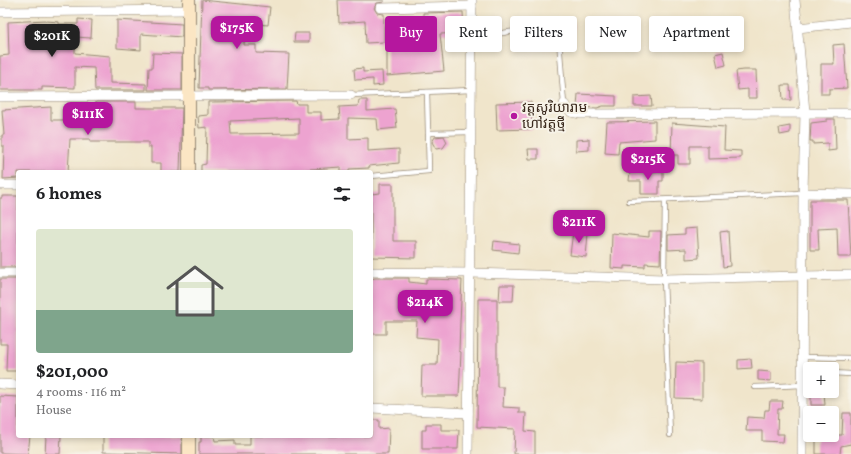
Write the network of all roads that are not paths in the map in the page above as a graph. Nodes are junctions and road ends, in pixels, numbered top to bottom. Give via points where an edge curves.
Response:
1 (795, 0) edge
2 (472, 3) edge
3 (189, 5) edge
4 (380, 8) dead end
5 (0, 12) edge
6 (472, 16) edge
7 (851, 22) edge
8 (798, 28) junction
9 (502, 33) edge
10 (472, 52) edge
11 (472, 90) junction
12 (427, 92) junction
13 (351, 95) joint
14 (190, 96) junction
15 (0, 98) edge
16 (564, 104) joint
17 (805, 112) junction
18 (851, 113) edge
19 (472, 132) junction
20 (428, 133) junction
21 (190, 170) edge
22 (373, 176) edge
23 (0, 185) edge
24 (16, 185) edge
25 (803, 193) junction
26 (851, 194) edge
27 (665, 200) junction
28 (629, 201) dead end
29 (373, 272) edge
30 (0, 273) edge
31 (16, 273) edge
32 (471, 273) junction
33 (851, 275) edge
34 (802, 276) junction
35 (664, 279) junction
36 (803, 356) junction
37 (851, 358) edge
38 (805, 362) edge
39 (839, 373) edge
40 (851, 374) edge
41 (0, 384) edge
42 (803, 385) joint
43 (16, 386) edge
44 (755, 387) dead end
45 (373, 408) edge
46 (468, 413) junction
47 (670, 435) dead end
48 (189, 438) edge
49 (189, 454) edge
50 (468, 454) edge
51 (802, 454) edge

1 - 8 street
2 - 4 street
2 - 6 street
3 - 5 street
3 - 14 street
7 - 8 street
8 - 17 street
9 - 16 lane via 546,26 554,29 559,40
10 - 11 street
11 - 12 lane
11 - 19 street
12 - 13 lane
12 - 20 lane
13 - 14 street
14 - 15 street
14 - 21 street
16 - 17 street via 571,112 581,114
17 - 18 street
17 - 25 street
19 - 20 lane
19 - 32 street
20 - 22 lane via 429,171
23 - 24 street
25 - 26 street
25 - 27 lane
25 - 34 street
27 - 28 lane
27 - 35 lane
29 - 32 street
30 - 31 street
32 - 35 street
32 - 46 street
33 - 34 street
34 - 35 street
34 - 36 street
35 - 47 lane
36 - 37 lane
36 - 38 street
39 - 40 lane
41 - 43 street
42 - 44 lane
42 - 51 street
45 - 46 street
46 - 50 street
48 - 49 street

